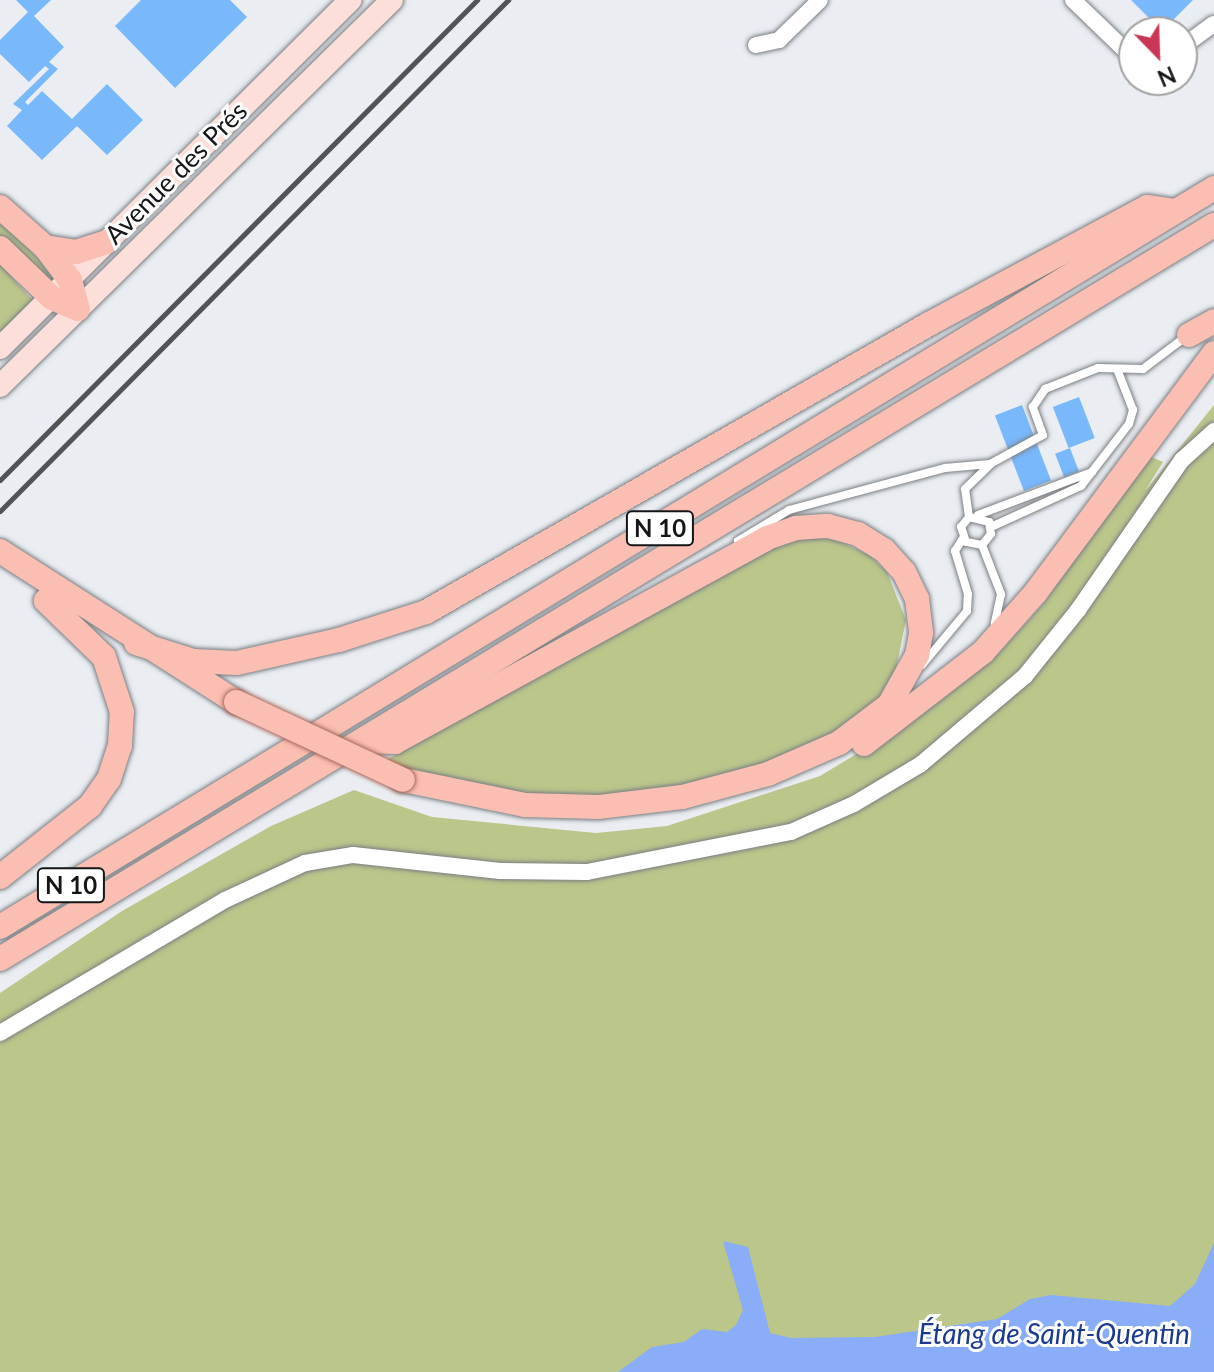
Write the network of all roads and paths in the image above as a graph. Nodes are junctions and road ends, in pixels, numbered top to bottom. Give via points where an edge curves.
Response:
1 (351, 0) edge
2 (392, 0) edge
3 (820, 0) edge
4 (1073, 0) edge
5 (1118, 44) edge
6 (756, 45) dead end
7 (1214, 188) edge
8 (0, 207) edge
9 (1176, 211) junction
10 (1214, 225) edge
11 (106, 242) junction
12 (45, 247) junction
13 (0, 248) edge
14 (70, 280) junction
15 (52, 298) junction
16 (78, 309) junction
17 (1214, 321) edge
18 (1189, 335) joint
19 (0, 348) edge
20 (1214, 353) edge
21 (1117, 369) junction
22 (0, 386) edge
23 (1214, 431) edge
24 (990, 464) junction
25 (1092, 472) junction
26 (973, 516) junction
27 (991, 527) junction
28 (963, 538) junction
29 (982, 545) junction
30 (0, 551) edge
31 (0, 570) edge
32 (654, 600) junction
33 (119, 643) junction
34 (980, 656) junction
35 (908, 678) junction
36 (363, 741) junction
37 (394, 785) junction
38 (0, 877) edge
39 (0, 927) edge
40 (0, 959) edge
41 (0, 1033) edge

1 - 11 main road, Avenue des Prés
2 - 16 main road, Avenue des Prés
3 - 6 street via 779,40
4 - 5 street
7 - 9 main road, N 10
8 - 12 main road
9 - 33 main road via 1147,207 929,324 426,612 354,636 237,663 193,661
9 - 39 main road, N 10
10 - 36 main road, N 10
11 - 12 main road via 76,252
11 - 14 main road, Avenue des Prés
12 - 14 main road
13 - 15 main road
14 - 15 main road, Avenue des Prés
14 - 16 main road
15 - 16 main road
15 - 19 main road, Avenue des Prés
16 - 22 main road, Avenue des Prés
17 - 18 main road
18 - 21 lane via 1143,369
20 - 34 main road via 1036,592
21 - 24 lane via 1098,368 1045,389 1033,407 1043,435
21 - 25 lane via 1133,410 1129,424
23 - 41 street via 1182,460 1078,610 1025,676 933,755 854,804 791,832 587,872 500,871 353,855 305,863 225,900
24 - 26 lane via 965,489
24 - 32 lane via 945,468 789,510 704,560
25 - 26 lane
25 - 27 lane via 1069,494
26 - 27 lane
26 - 28 lane via 961,527
27 - 29 lane
28 - 29 lane
28 - 35 lane via 955,551 967,611
29 - 34 lane via 1001,594 999,615
30 - 33 main road
31 - 33 main road
32 - 35 main road via 767,538 796,528 828,526 858,534 884,550 904,572 917,599 921,633
32 - 36 main road via 395,742
33 - 37 main road, bridge via 229,706
33 - 38 main road via 120,746 109,779 90,806
34 - 37 main road via 883,733 836,759 772,787 681,811 596,820 518,817
35 - 37 main road via 867,726 818,755 682,797 598,807 525,805
36 - 40 main road, N 10

